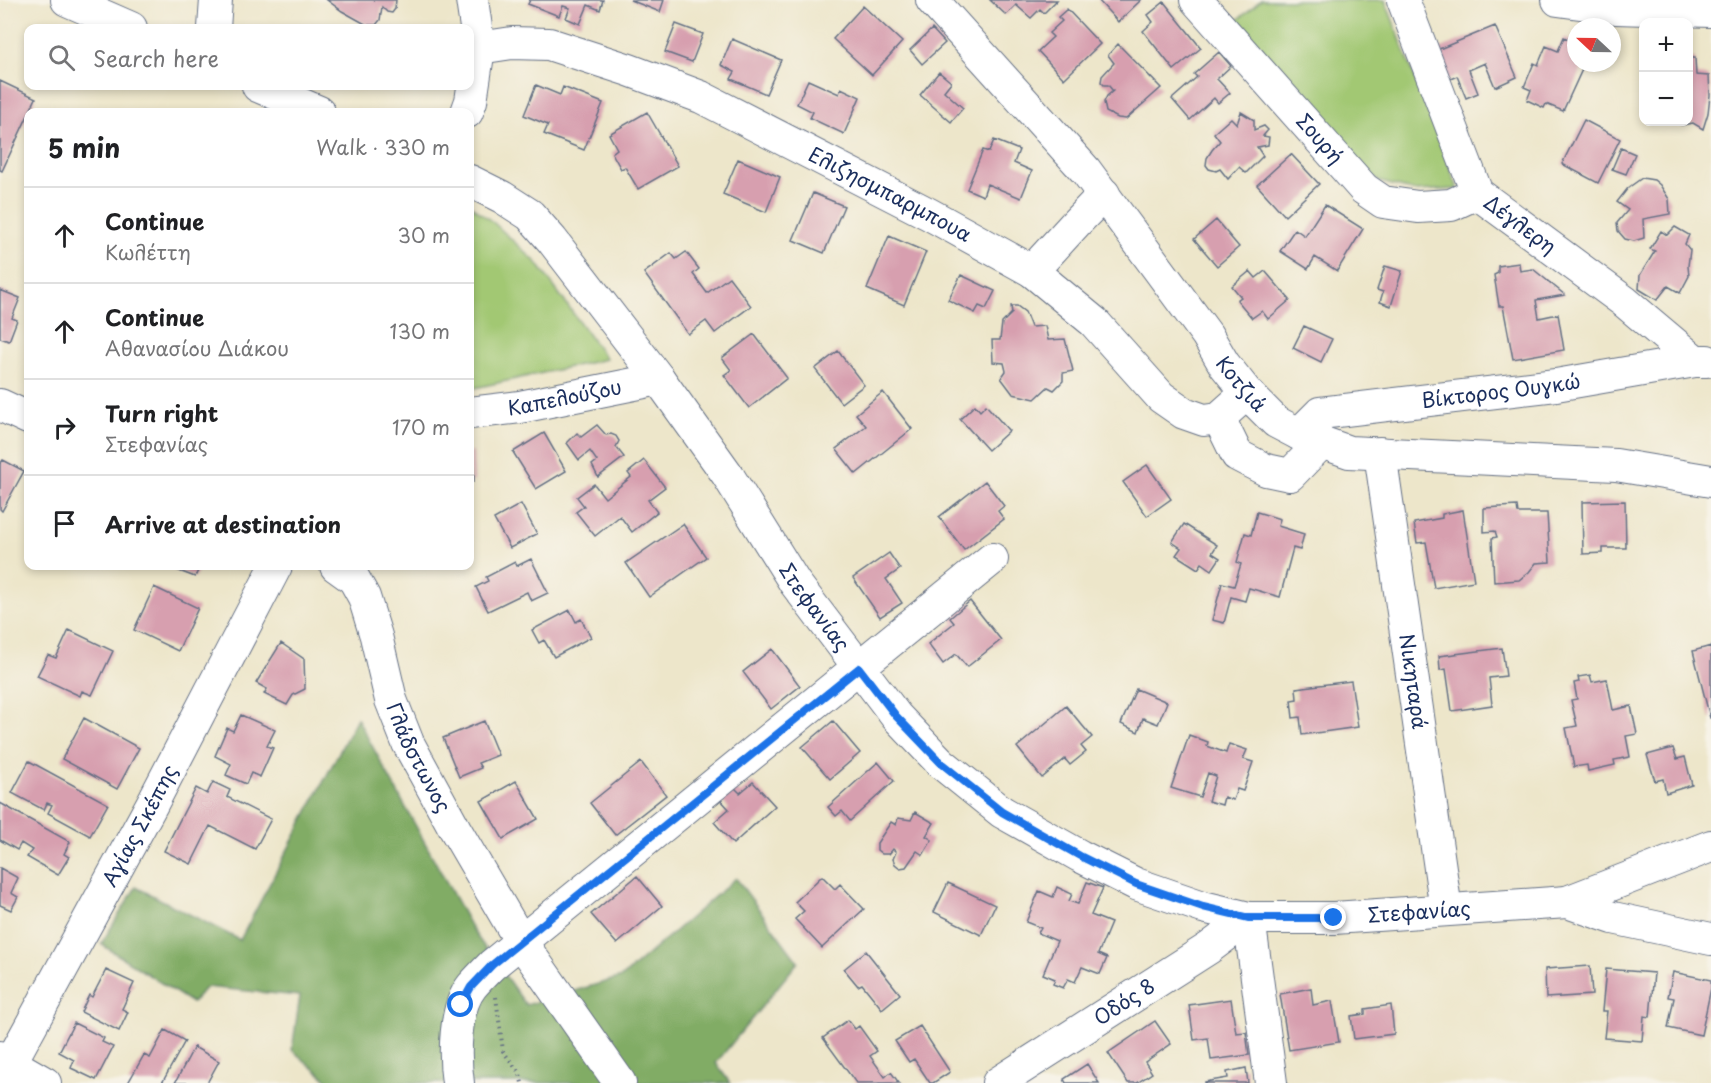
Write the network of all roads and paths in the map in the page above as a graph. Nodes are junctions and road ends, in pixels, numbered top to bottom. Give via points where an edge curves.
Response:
1 (67, 0) edge
2 (216, 0) edge
3 (472, 0) edge
4 (932, 0) edge
5 (1196, 0) edge
6 (1403, 0) edge
7 (1558, 0) edge
8 (1711, 11) edge
9 (122, 24) edge
10 (214, 24) edge
11 (479, 48) junction
12 (474, 81) edge
13 (267, 90) edge
14 (473, 90) edge
15 (310, 108) edge
16 (468, 108) edge
17 (474, 183) edge
18 (1477, 193) junction
19 (1104, 194) junction
20 (1032, 271) junction
21 (1703, 361) edge
22 (659, 379) junction
23 (1247, 393) junction
24 (0, 405) edge
25 (474, 413) edge
26 (24, 416) edge
27 (1219, 418) junction
28 (1310, 438) junction
29 (1380, 453) junction
30 (1711, 481) edge
31 (992, 559) dead end
32 (274, 570) edge
33 (347, 570) edge
34 (859, 668) junction
35 (1711, 846) edge
36 (1567, 902) junction
37 (1446, 910) junction
38 (1249, 918) junction
39 (1711, 939) edge
40 (522, 942) junction
41 (492, 965) junction
42 (4, 1067) edge
43 (45, 1083) edge
44 (458, 1083) edge
45 (522, 1083) edge
46 (620, 1083) edge
47 (998, 1083) edge
48 (1271, 1083) edge

1 - 9 street
2 - 10 street
3 - 11 street
4 - 19 street, Κοτζιά
5 - 18 street, Σουρή via 1364,189 1383,202 1418,207 1451,205
6 - 18 street, Δέγλερη
7 - 8 street via 1616,8
11 - 12 street
11 - 20 street, Ελιζησμπαρμπουα via 549,44 701,97
13 - 15 street
14 - 16 street
17 - 22 street, Στεφανίας via 530,215
18 - 21 street, Δέγλερη
19 - 20 street
19 - 23 street, Κοτζιά
20 - 27 street, Ελιζησμπαρμπουα via 1094,322 1161,397 1184,413 1204,420
21 - 28 street, Βίκτορος Ουγκώ via 1556,385 1320,413
22 - 25 street, Καπελούζου
22 - 34 street, Στεφανίας via 727,474 795,583
23 - 27 street
23 - 28 street, Κοτζιά via 1276,423
24 - 26 street
27 - 28 street, Βίκτορος Ουγκώ via 1237,455 1266,470 1290,475
28 - 29 street, Κοτζιά via 1349,452
29 - 30 street, Κοτζιά via 1616,465
29 - 37 street, Νικηταρά
31 - 34 street
32 - 42 street, Αγίας Σκέπης via 152,804
33 - 40 street, Γλάδστωνος via 364,597 391,700 408,743
34 - 38 street, Στεφανίας via 896,716 941,763 1002,812 1136,884
34 - 40 street
35 - 36 street, Στεφανίας
36 - 37 street, Στεφανίας
36 - 39 street via 1613,918
37 - 38 street, Στεφανίας via 1334,918
38 - 47 street, Οδός 8 via 1209,948
38 - 48 street
40 - 41 street
40 - 46 street, Γλάδστωνος
41 - 44 street via 471,987 461,1005 457,1024
41 - 45 path via 504,1051
42 - 43 street

